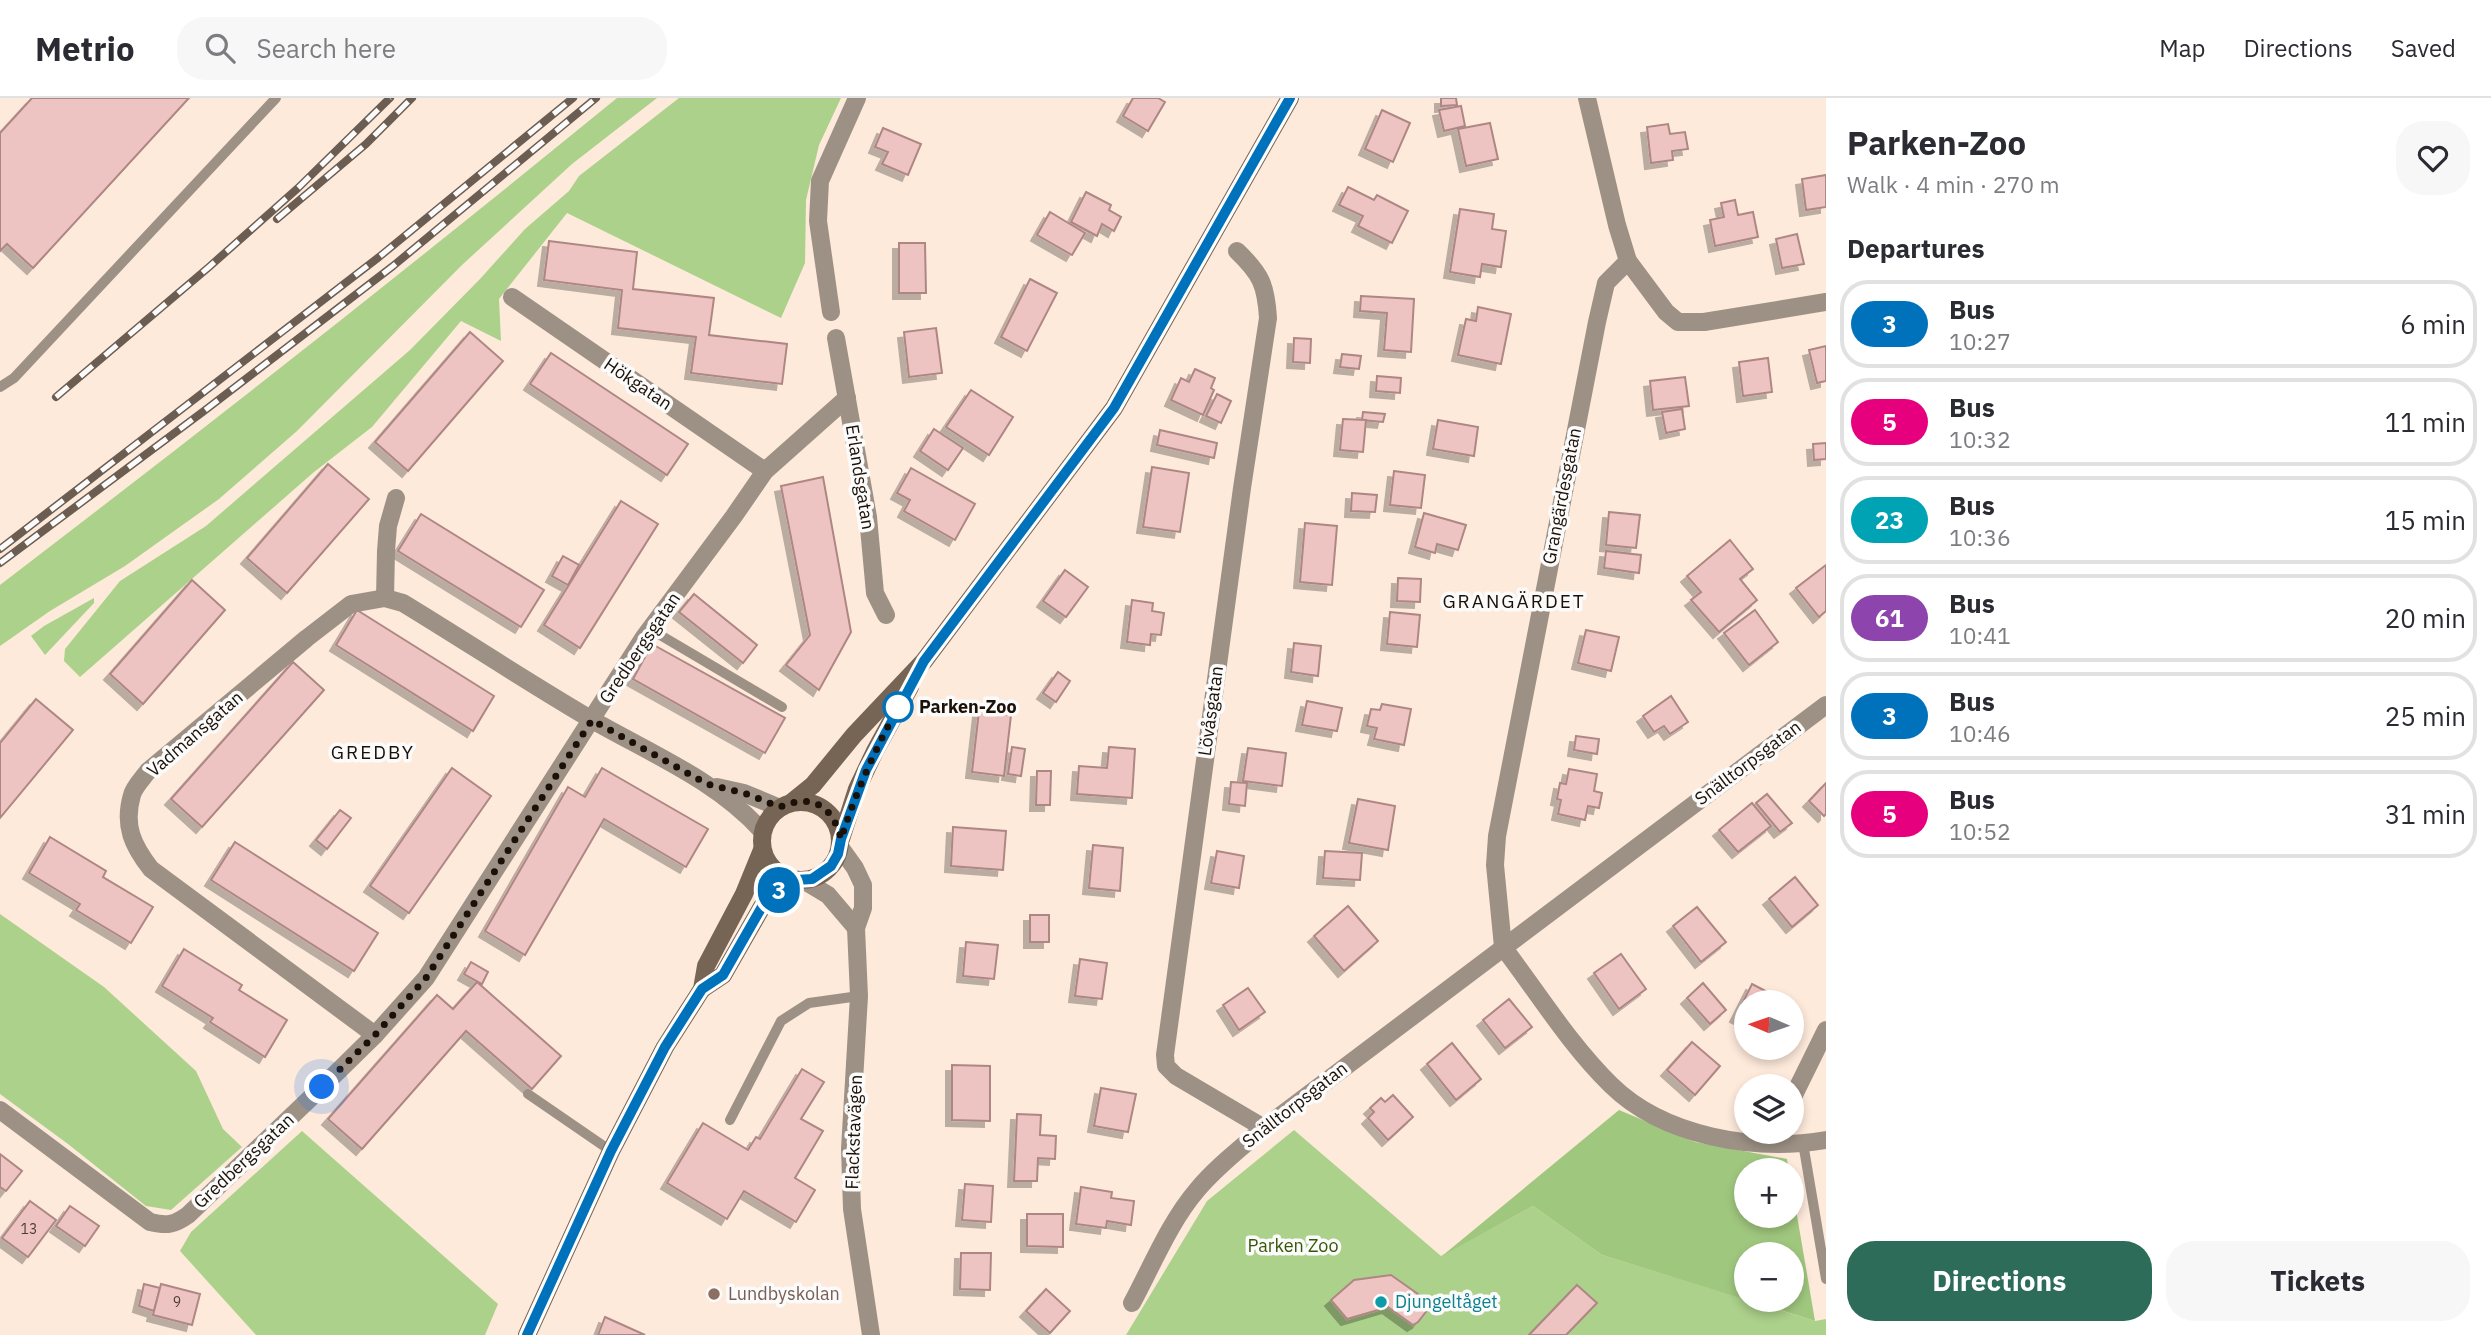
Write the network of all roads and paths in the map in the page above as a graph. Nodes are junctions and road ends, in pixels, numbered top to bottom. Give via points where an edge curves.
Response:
1 (275, 98) edge
2 (857, 98) edge
3 (1290, 98) edge
4 (1587, 98) edge
5 (1237, 251) dead end
6 (1628, 261) junction
7 (512, 297) dead end
8 (1826, 302) edge
9 (831, 312) dead end
10 (836, 338) dead end
11 (0, 387) edge
12 (847, 398) junction
13 (765, 471) junction
14 (396, 498) dead end
15 (385, 598) junction
16 (886, 615) dead end
17 (650, 629) junction
18 (924, 661) junction
19 (1826, 705) edge
20 (782, 707) dead end
21 (592, 720) junction
22 (707, 784) junction
23 (786, 805) junction
24 (762, 831) junction
25 (840, 843) junction
26 (762, 850) junction
27 (799, 880) junction
28 (856, 928) junction
29 (1503, 947) junction
30 (702, 989) junction
31 (859, 996) junction
32 (1826, 1030) edge
33 (375, 1035) junction
34 (1804, 1075) edge
35 (528, 1094) dead end
36 (0, 1110) edge
37 (730, 1120) dead end
38 (1264, 1128) junction
39 (1734, 1136) edge
40 (1826, 1140) edge
41 (1804, 1143) edge
42 (1803, 1144) edge
43 (611, 1151) junction
44 (1826, 1279) edge
45 (1132, 1303) dead end
46 (527, 1335) edge
47 (871, 1335) edge

1 - 11 lane via 14,378
2 - 9 street via 820,181 818,221
3 - 18 street via 1114,408
4 - 6 street
5 - 38 street, Lövåsgatan via 1254,268 1267,293 1268,318 1165,1055 1166,1066 1176,1076
6 - 8 street via 1678,322
6 - 29 street, Grangärdesgatan via 1606,283 1597,322 1497,836 1495,865
7 - 13 street, Hökgatan
10 - 12 street, Erlandsgatan
12 - 13 street, Gredbergsgatan
12 - 16 street, Erlandsgatan via 868,517 875,593
13 - 17 street, Gredbergsgatan
14 - 15 street via 388,526
15 - 21 street via 403,603
15 - 33 street, Vadmansgatan via 351,604 333,617 148,771 132,793 129,834 151,869
17 - 20 lane
17 - 21 street, Gredbergsgatan
18 - 23 street via 813,785
18 - 25 street via 857,789
19 - 29 street, Snälltorpsgatan
21 - 22 street
21 - 33 street, Gredbergsgatan via 426,978
22 - 23 street
22 - 24 street
23 - 24 street via 768,818
23 - 25 street via 807,801 826,810 837,824
24 - 26 street
25 - 27 street via 826,872
25 - 28 street, Flackstavägen via 863,885 863,908
26 - 27 street via 775,870
26 - 30 street via 706,966
27 - 28 street via 828,895
27 - 30 street via 763,905 723,975
28 - 31 street, Flackstavägen
29 - 38 street, Snälltorpsgatan
29 - 39 street via 1612,1086 1665,1122 1704,1134
30 - 43 street via 665,1047
31 - 37 lane via 809,1003 781,1021
31 - 47 street, Flackstavägen via 850,1149 852,1209
32 - 34 street
33 - 36 street, Gredbergsgatan via 174,1224 150,1222
35 - 43 lane
38 - 45 street, Snälltorpsgatan via 1196,1191
40 - 41 street
42 - 44 lane
43 - 46 street

